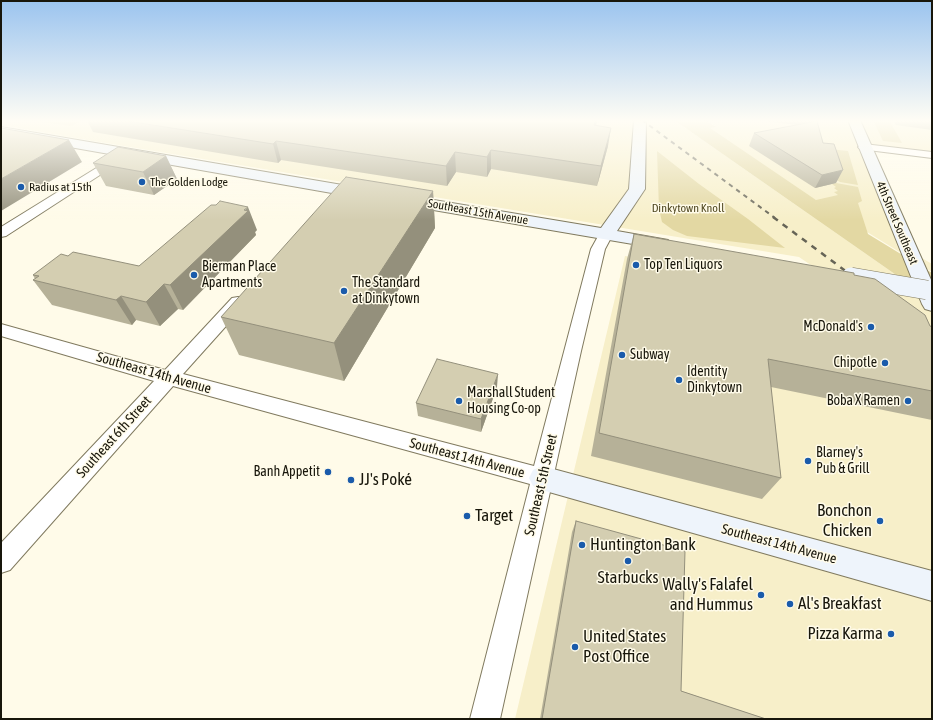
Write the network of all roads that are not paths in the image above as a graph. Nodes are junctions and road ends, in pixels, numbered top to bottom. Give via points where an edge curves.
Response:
1 (125, 154) edge
2 (137, 154) edge
3 (639, 154) edge
4 (867, 154) edge
5 (920, 154) edge
6 (932, 155) edge
7 (340, 189) junction
8 (326, 205) edge
9 (1, 233) edge
10 (606, 234) junction
11 (677, 247) edge
12 (836, 274) edge
13 (248, 290) edge
14 (930, 295) edge
15 (1, 330) edge
16 (168, 378) junction
17 (542, 478) junction
18 (1, 561) edge
19 (932, 586) edge
20 (485, 719) edge

1 - 9 street
2 - 7 street, Southeast 15th Avenue
3 - 10 street, Southeast 5th Street via 637,189
4 - 14 street, 4th Street Southeast
5 - 6 street
7 - 8 street
7 - 10 street, Southeast 15th Avenue
10 - 11 street, Southeast 15th Avenue
10 - 17 street, Southeast 5th Street via 598,249
12 - 14 street, bridge
13 - 16 street, Southeast 6th Street
15 - 16 street, Southeast 14th Avenue
16 - 17 street, Southeast 14th Avenue
16 - 18 street, Southeast 6th Street
17 - 19 street, Southeast 14th Avenue
17 - 20 street, Southeast 5th Street

